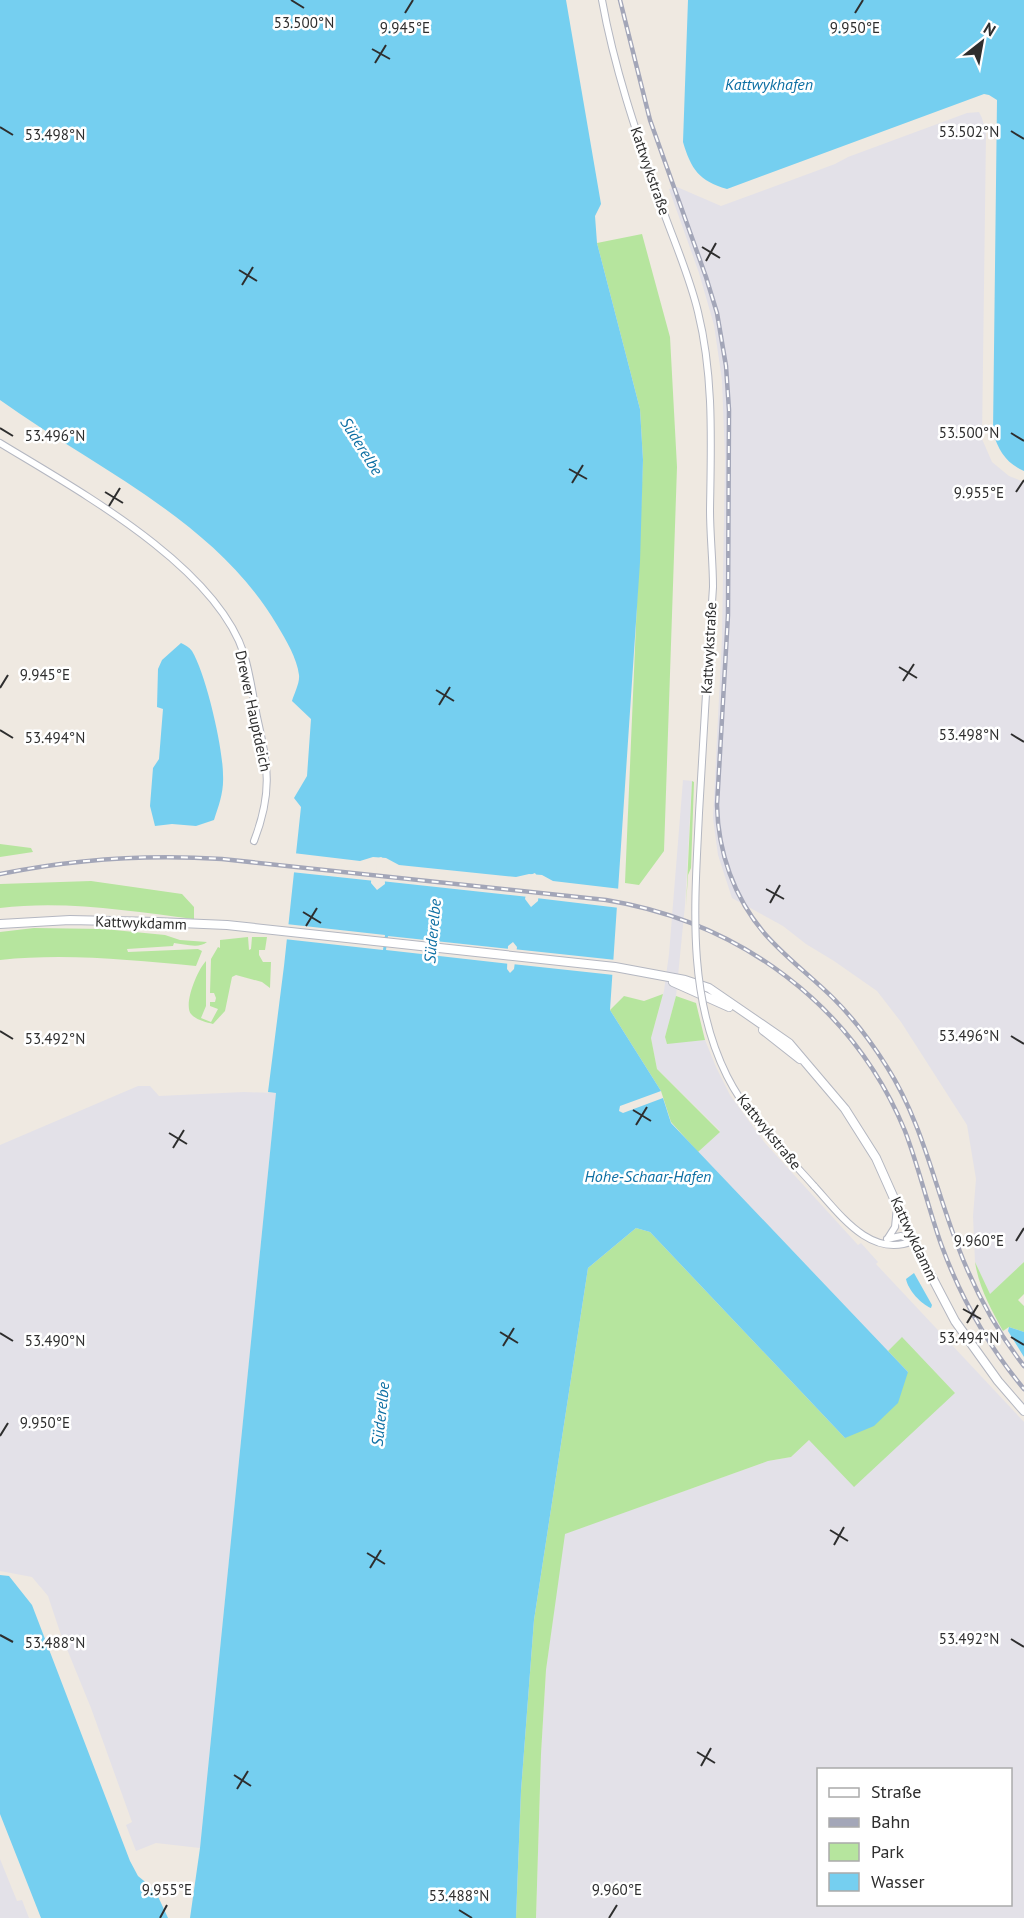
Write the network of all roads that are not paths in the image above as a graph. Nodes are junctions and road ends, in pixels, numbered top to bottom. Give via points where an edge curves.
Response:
1 (602, 0) edge
2 (0, 443) edge
3 (254, 841) dead end
4 (0, 924) edge
5 (897, 1204) junction
6 (888, 1238) junction
7 (913, 1241) junction
8 (881, 1242) junction
9 (1024, 1410) edge

1 - 8 street, Kattwykstraße, bridge via 624,94 698,310 706,353 711,405 713,587 696,906 696,962 702,1001 714,1047 757,1123 860,1233
2 - 3 street, Drewer Hauptdeich via 91,498 171,559 211,597 230,625 243,653 268,777 264,810
4 - 5 main road, Kattwykdamm via 42,921 222,925 615,967 684,983 760,1024 807,1065 861,1132
5 - 6 street via 895,1227
5 - 7 main road, Kattwykdamm
6 - 7 street via 901,1236
6 - 8 street
7 - 8 street, Kattwykstraße via 897,1245
7 - 9 main road, Kattwykdamm via 963,1334

